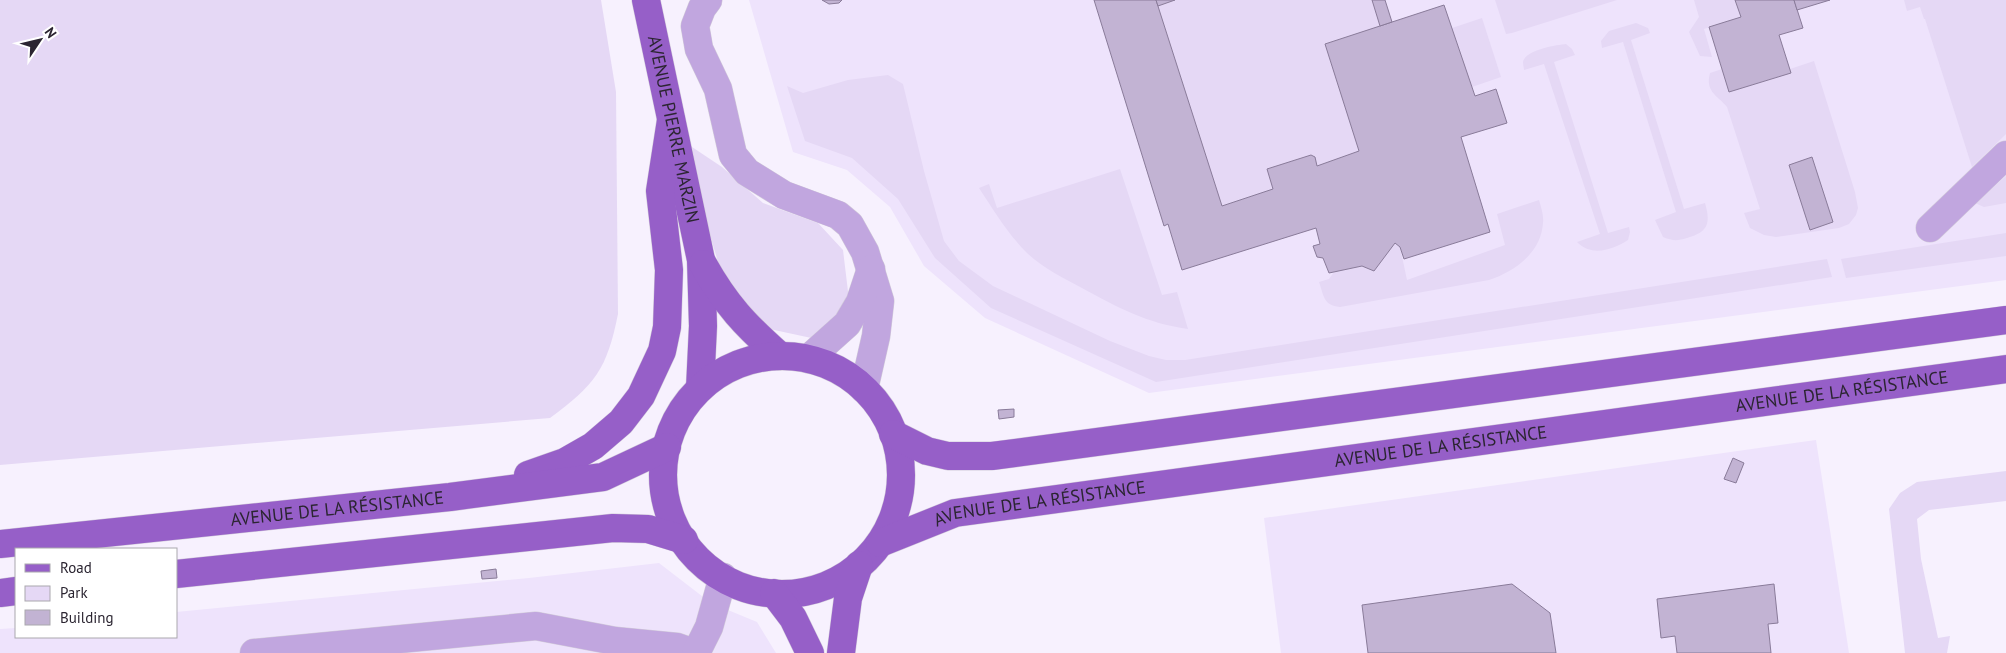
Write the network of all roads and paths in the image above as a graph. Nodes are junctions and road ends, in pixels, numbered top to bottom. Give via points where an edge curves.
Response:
1 (646, 0) edge
2 (708, 0) edge
3 (670, 120) junction
4 (2006, 155) edge
5 (1930, 228) dead end
6 (700, 260) junction
7 (871, 270) junction
8 (2006, 320) edge
9 (780, 356) junction
10 (808, 359) junction
11 (2006, 369) edge
12 (700, 388) junction
13 (864, 389) junction
14 (893, 434) junction
15 (667, 447) junction
16 (450, 497) junction
17 (684, 540) junction
18 (880, 543) junction
19 (0, 544) edge
20 (859, 565) junction
21 (178, 574) edge
22 (723, 578) junction
23 (15, 591) edge
24 (0, 593) edge
25 (774, 593) junction
26 (438, 644) edge
27 (254, 653) edge
28 (695, 653) edge
29 (810, 653) edge
30 (841, 653) edge

1 - 3 main road, AVENUE PIERRE MARZIN
2 - 7 lane via 695,26 700,49 718,89 733,155 747,172 784,195 838,214 859,239
3 - 6 main road, AVENUE PIERRE MARZIN
3 - 16 main road via 660,191 669,270 667,326 662,351 641,396 621,422 593,446 565,462 532,475 496,480
4 - 5 lane
6 - 9 main road, AVENUE PIERRE MARZIN via 740,320
6 - 12 main road, AVENUE PIERRE MARZIN via 703,326
7 - 10 lane via 860,302 847,324
7 - 13 lane via 880,301
8 - 14 main road via 992,456 927,451
9 - 10 main road
9 - 12 main road via 735,366
10 - 13 main road via 838,370
11 - 18 main road, AVENUE DE LA RÉSISTANCE via 955,513
12 - 15 main road via 676,422
13 - 14 main road via 886,418
14 - 18 main road via 901,482 895,514
15 - 16 main road, AVENUE DE LA RÉSISTANCE via 603,477
15 - 17 main road via 666,500
16 - 19 main road, AVENUE DE LA RÉSISTANCE
17 - 21 main road via 648,529 613,528
17 - 22 main road via 701,562
18 - 20 main road
20 - 25 main road via 820,588
20 - 30 main road via 848,598
22 - 25 main road via 748,588
22 - 28 lane via 709,627
23 - 24 main road
25 - 29 main road via 793,618
26 - 27 lane
26 - 28 lane via 536,626 615,641 677,647

